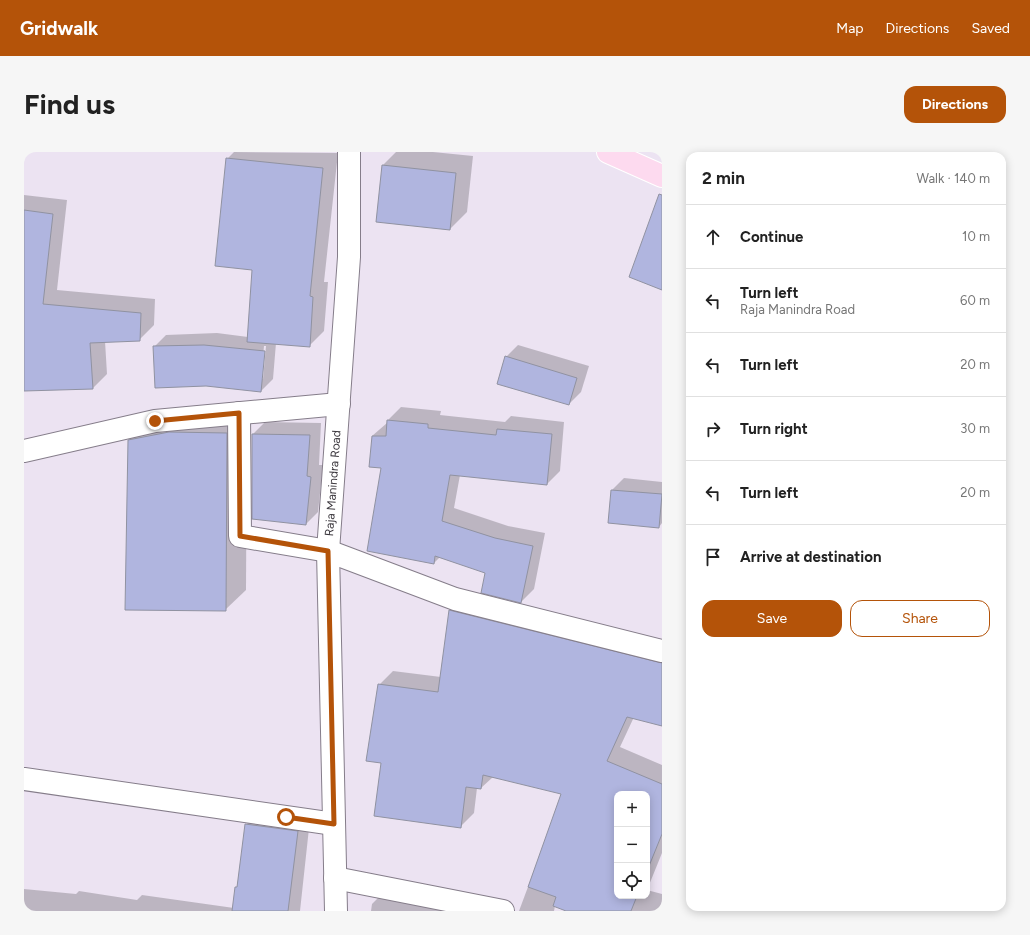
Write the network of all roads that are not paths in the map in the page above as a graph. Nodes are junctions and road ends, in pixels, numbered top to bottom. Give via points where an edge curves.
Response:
1 (349, 152) edge
2 (608, 152) edge
3 (662, 176) edge
4 (339, 404) junction
5 (239, 413) junction
6 (24, 451) edge
7 (328, 551) junction
8 (662, 651) edge
9 (24, 779) edge
10 (334, 824) junction
11 (335, 878) junction
12 (336, 911) edge
13 (503, 911) edge

1 - 4 street, Raja Manindra Road via 349,257
2 - 3 main road
4 - 5 street
4 - 7 street, Raja Manindra Road
5 - 6 street via 155,421
5 - 7 street via 240,536
7 - 8 street via 455,599
7 - 10 street, Raja Manindra Road
9 - 10 street
10 - 11 street, Raja Manindra Road
11 - 12 street, Raja Manindra Road
11 - 13 street

